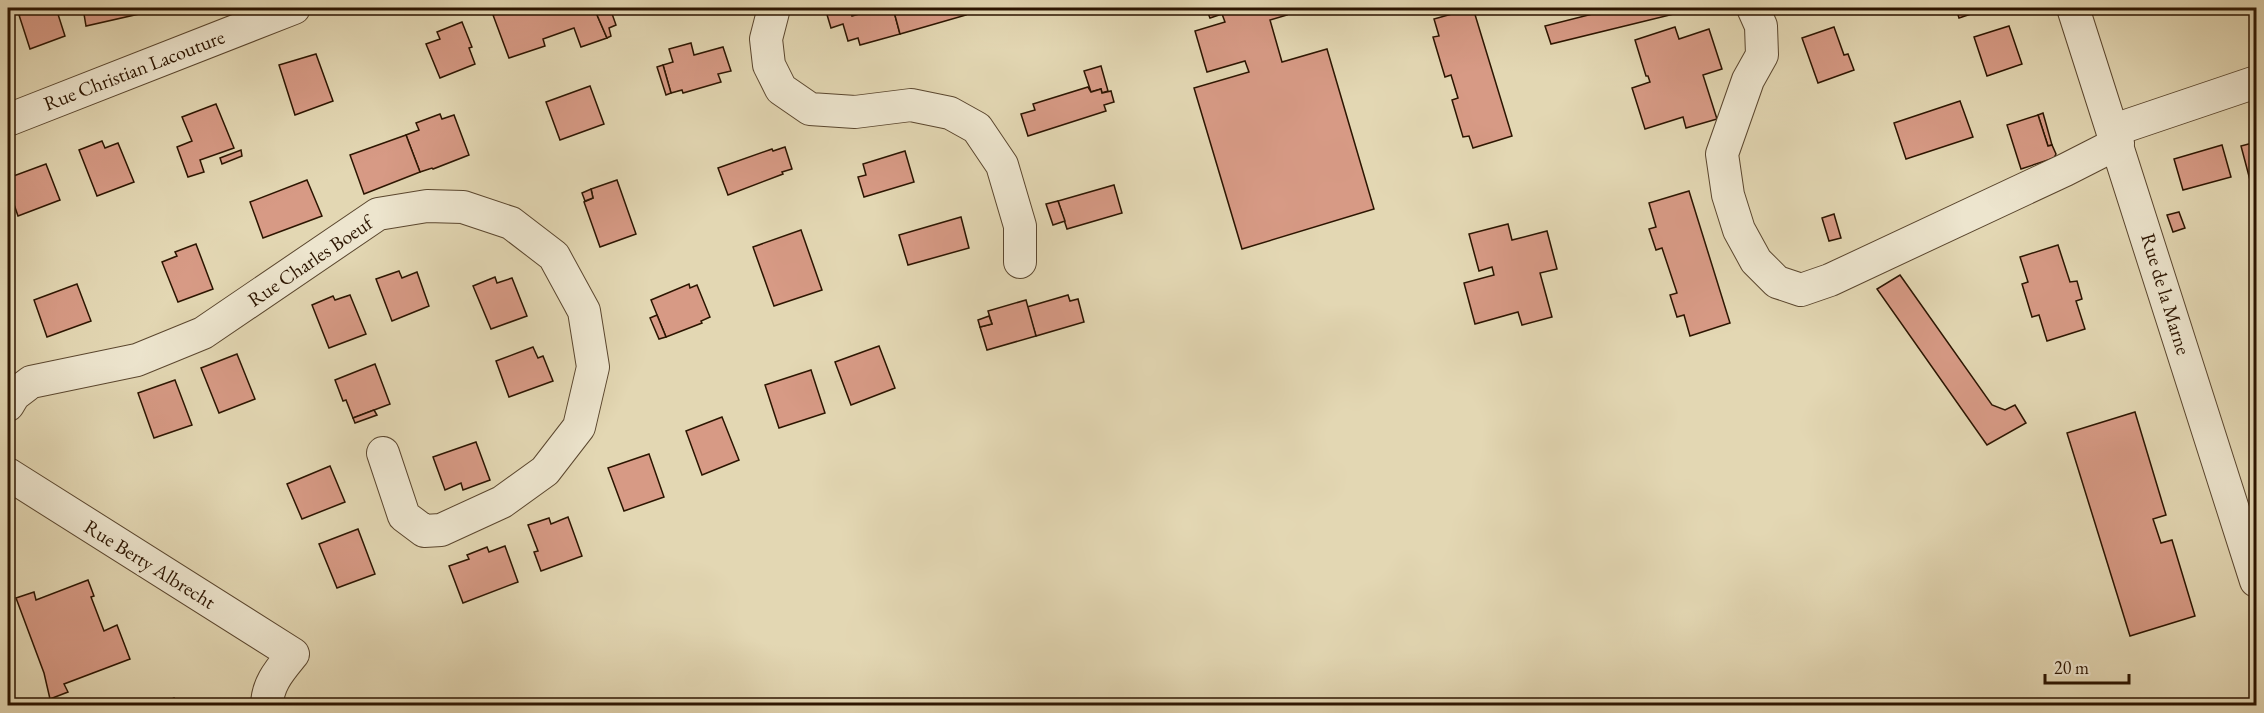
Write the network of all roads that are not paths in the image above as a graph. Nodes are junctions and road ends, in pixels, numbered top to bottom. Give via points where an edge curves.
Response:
1 (294, 8) edge
2 (774, 8) edge
3 (1753, 8) edge
4 (2073, 8) edge
5 (2256, 82) edge
6 (8, 120) edge
7 (2116, 136) junction
8 (1020, 262) dead end
9 (8, 405) edge
10 (383, 453) dead end
11 (8, 474) edge
12 (2256, 581) edge
13 (267, 705) edge

1 - 6 street, Rue Christian Lacouture
2 - 8 street via 766,39 769,65 781,89 810,109 855,112 911,105 950,113 977,128 1002,165 1020,226
3 - 7 street via 1761,26 1762,55 1748,80 1722,154 1728,195 1739,230 1756,261 1777,282 1801,290 1830,280 2065,170
4 - 7 street, Rue de la Marne
5 - 7 street via 2166,112
7 - 12 street, Rue de la Marne
9 - 10 street, Rue Charles Boeuf via 31,382 137,360 203,333 378,214 427,206 463,207 511,223 554,256 584,311 593,367 579,427 544,471 502,502 441,530 424,531 404,516
11 - 13 street, Rue Berty Albrecht via 293,654 275,676

